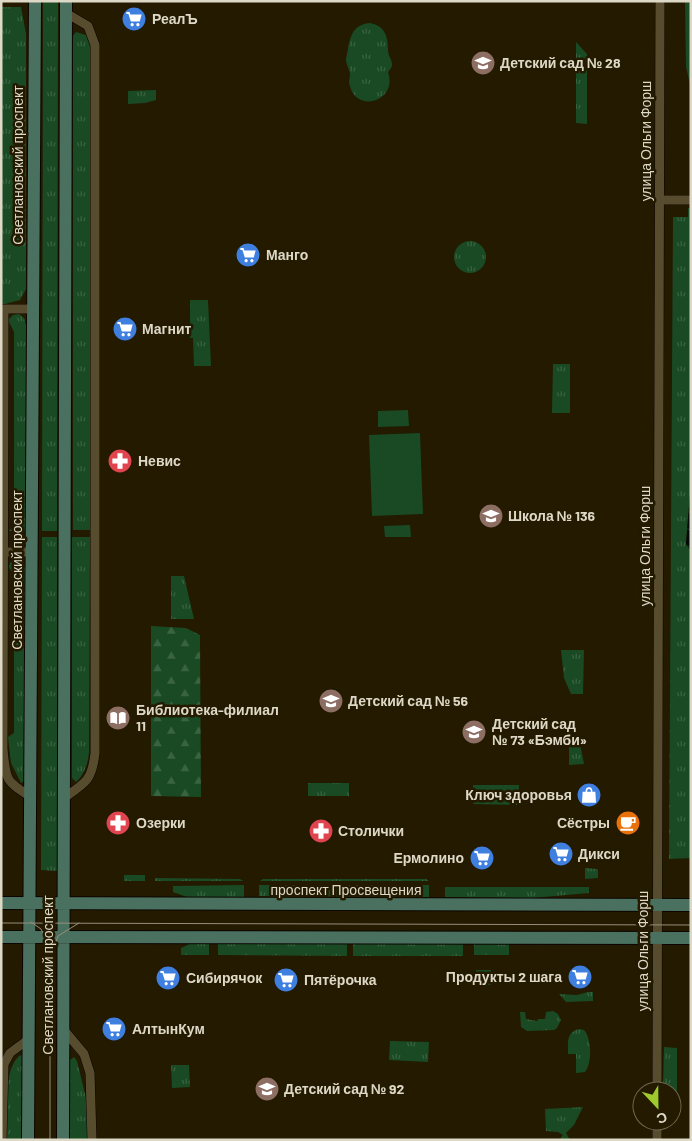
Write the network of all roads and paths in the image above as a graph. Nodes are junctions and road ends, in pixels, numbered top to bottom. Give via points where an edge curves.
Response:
1 (35, 1) edge
2 (660, 1) edge
3 (66, 7) edge
4 (660, 200) junction
5 (691, 200) edge
6 (33, 309) junction
7 (4, 552) junction
8 (32, 552) junction
9 (65, 797) junction
10 (31, 798) junction
11 (31, 902) junction
12 (1, 903) edge
13 (63, 903) junction
14 (657, 905) junction
15 (691, 905) edge
16 (30, 936) junction
17 (63, 936) junction
18 (1, 937) edge
19 (657, 938) junction
20 (691, 938) edge
21 (63, 1028) junction
22 (29, 1039) junction
23 (657, 1081) edge
24 (2, 1140) edge
25 (28, 1140) edge
26 (63, 1140) edge
27 (92, 1140) edge

1 - 6 main road, Светлановский проспект
2 - 4 street, улица Ольги Форш
3 - 9 main road, Светлановский проспект
3 - 9 street via 88,26 95,45 95,753 87,783
4 - 5 street
4 - 14 street, улица Ольги Форш
6 - 7 street via 4,309
6 - 8 main road, Светлановский проспект
7 - 8 street
7 - 10 street via 5,767 10,784
8 - 10 main road, Светлановский проспект
9 - 13 main road, Светлановский проспект
10 - 11 main road, Светлановский проспект
11 - 12 main road, проспект Просвещения
11 - 13 main road, проспект Просвещения
11 - 16 main road, Светлановский проспект
13 - 14 main road, проспект Просвещения
13 - 17 main road, Светлановский проспект
14 - 15 main road, проспект Просвещения
14 - 19 street, улица Ольги Форш
16 - 17 main road
16 - 18 main road
16 - 22 main road, Светлановский проспект
17 - 19 main road
17 - 21 main road, Светлановский проспект
19 - 20 main road
19 - 23 street, улица Ольги Форш
21 - 26 main road, Светлановский проспект
21 - 27 street via 84,1054 90,1073
22 - 24 street via 10,1053 4,1064
22 - 25 main road, Светлановский проспект

